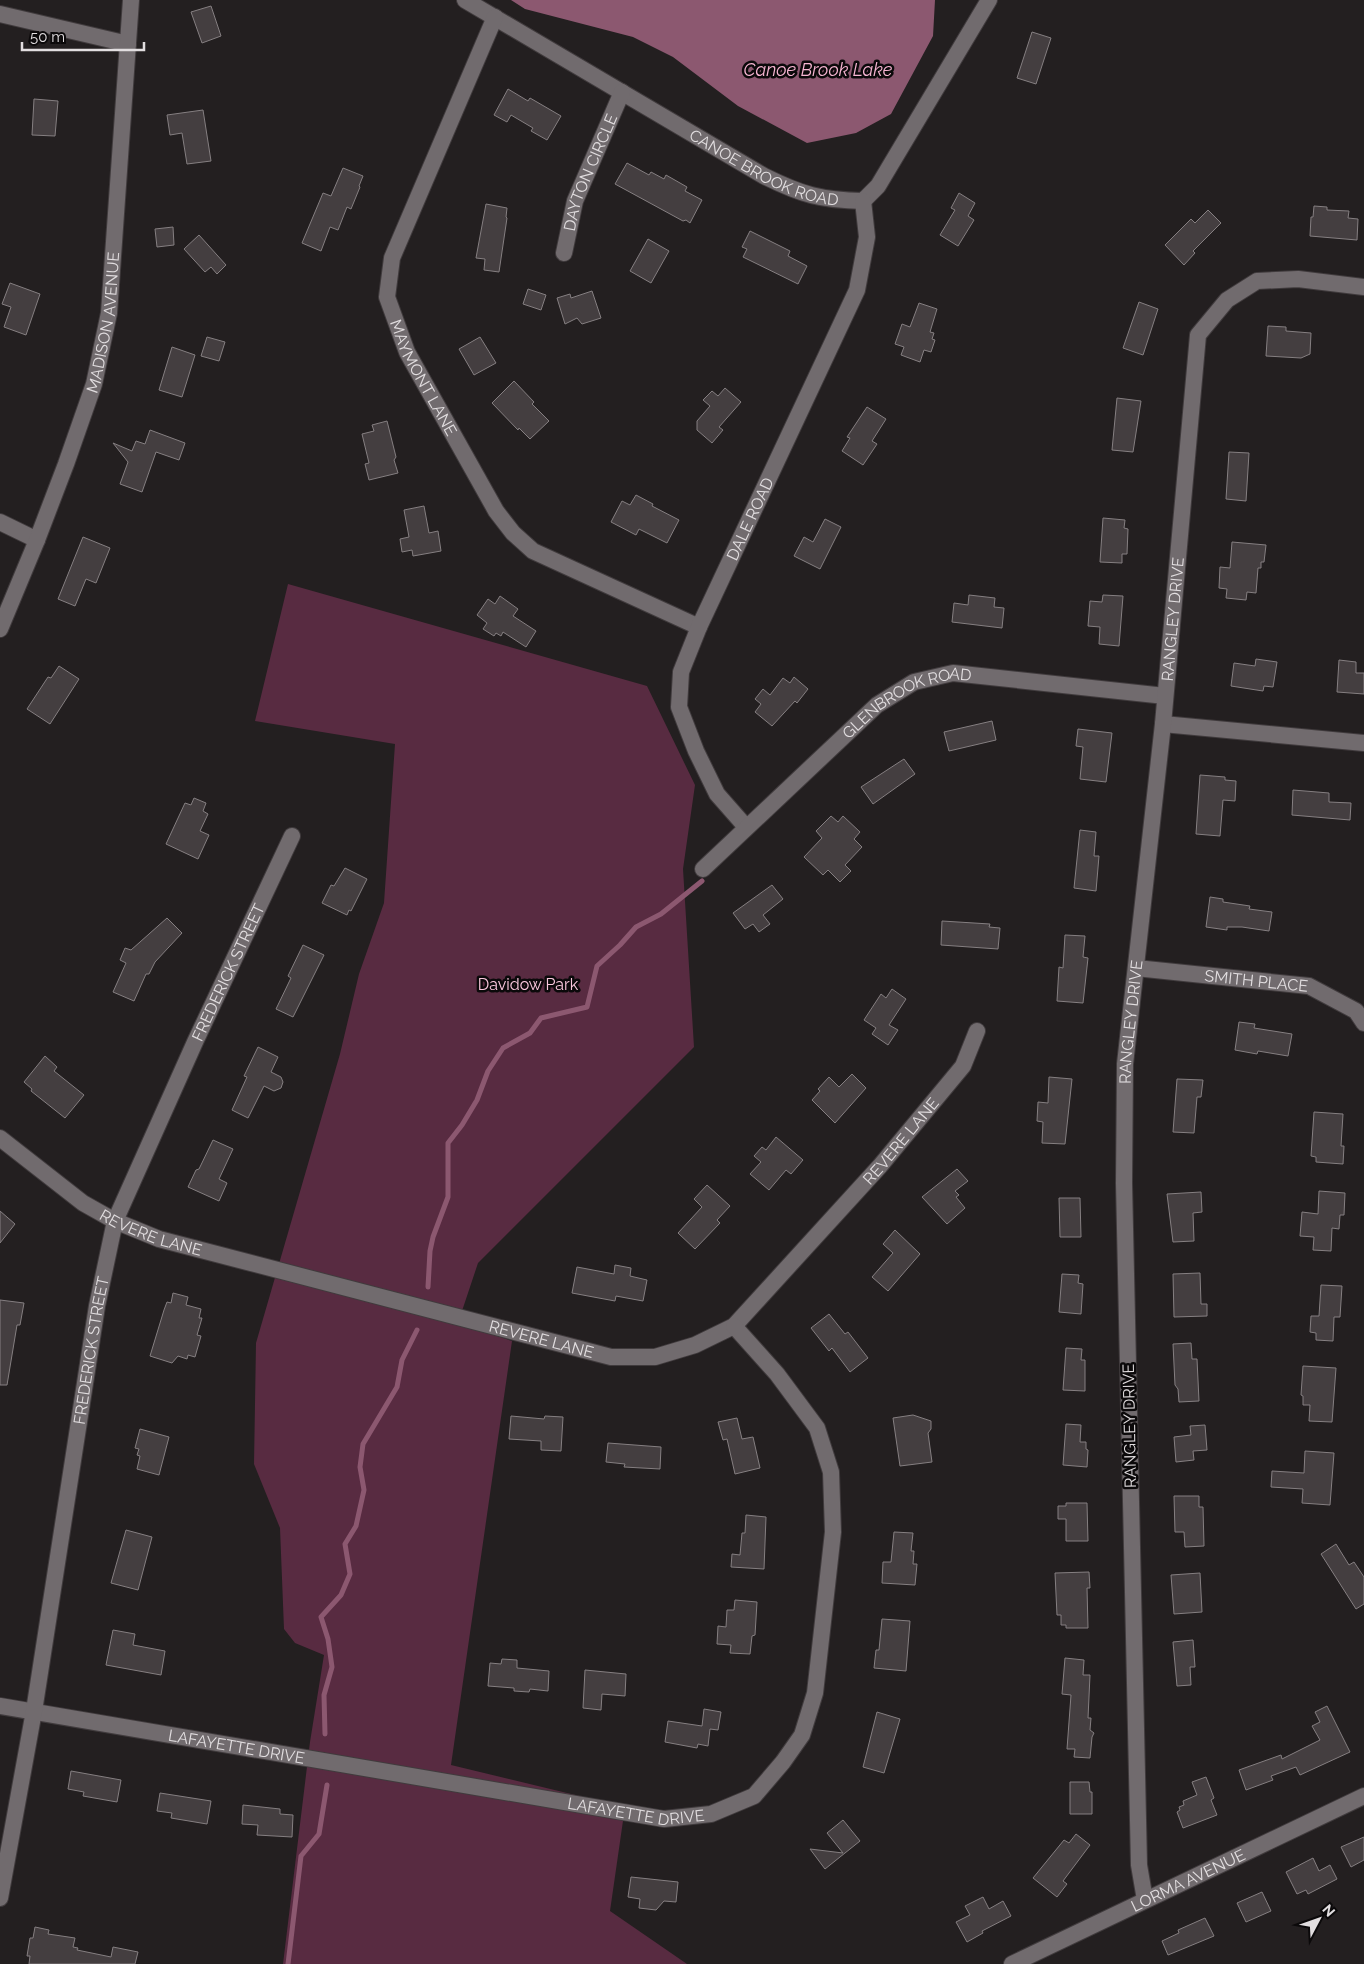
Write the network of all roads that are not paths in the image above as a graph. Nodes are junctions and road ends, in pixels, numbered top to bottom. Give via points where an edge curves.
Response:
1 (131, 0) edge
2 (465, 0) edge
3 (989, 0) edge
4 (0, 14) edge
5 (494, 17) junction
6 (128, 44) junction
7 (622, 92) junction
8 (863, 201) junction
9 (564, 253) dead end
10 (1364, 287) edge
11 (0, 522) edge
12 (37, 540) junction
13 (699, 627) junction
14 (0, 628) edge
15 (1165, 696) junction
16 (1163, 724) junction
17 (1364, 743) edge
18 (746, 827) junction
19 (292, 836) dead end
20 (703, 869) dead end
21 (1136, 968) junction
22 (1364, 1023) edge
23 (977, 1031) dead end
24 (0, 1138) edge
25 (114, 1221) junction
26 (734, 1326) junction
27 (0, 1706) edge
28 (34, 1711) junction
29 (1364, 1796) edge
30 (0, 1898) edge
31 (1145, 1900) junction
32 (1012, 1964) edge

1 - 6 street, MADISON AVENUE
2 - 5 street, CANOE BROOK ROAD
3 - 8 street, CANOE BROOK ROAD via 878,186
4 - 6 street
5 - 7 street, CANOE BROOK ROAD
5 - 13 street, MAYMONT LANE via 392,258 387,297 407,352 496,511 513,533 533,551
6 - 12 street, MADISON AVENUE via 109,313 94,384
7 - 8 street, CANOE BROOK ROAD via 791,189 832,200
7 - 9 street, DAYTON CIRCLE via 575,201
8 - 13 street, DALE ROAD via 867,237 857,290
10 - 15 street, RANGLEY DRIVE via 1298,279 1257,281 1227,300 1198,335
11 - 12 street
12 - 14 street, MADISON AVENUE
13 - 18 street, DALE ROAD via 681,672 679,707 718,794
15 - 16 street, RANGLEY DRIVE
15 - 18 street, GLENBROOK ROAD via 953,673 914,682 877,705
16 - 17 street
16 - 21 street, RANGLEY DRIVE
18 - 20 street, GLENBROOK ROAD
19 - 25 street, FREDERICK STREET
21 - 22 street, SMITH PLACE via 1309,986 1356,1011
21 - 31 street, RANGLEY DRIVE via 1125,1064 1124,1183 1139,1865
23 - 26 street, REVERE LANE via 957,1074 873,1173
24 - 25 street, REVERE LANE via 83,1203
25 - 26 street, REVERE LANE via 159,1239 611,1358 655,1357 695,1345
25 - 28 street, FREDERICK STREET via 97,1306
26 - 28 street, LAFAYETTE DRIVE via 777,1374 817,1428 832,1472 833,1532 815,1693 802,1735 784,1762 754,1796 711,1814 664,1820
27 - 28 street, LAFAYETTE DRIVE
28 - 30 street, FREDERICK STREET
29 - 31 street, LORMA AVENUE
31 - 32 street, LORMA AVENUE

